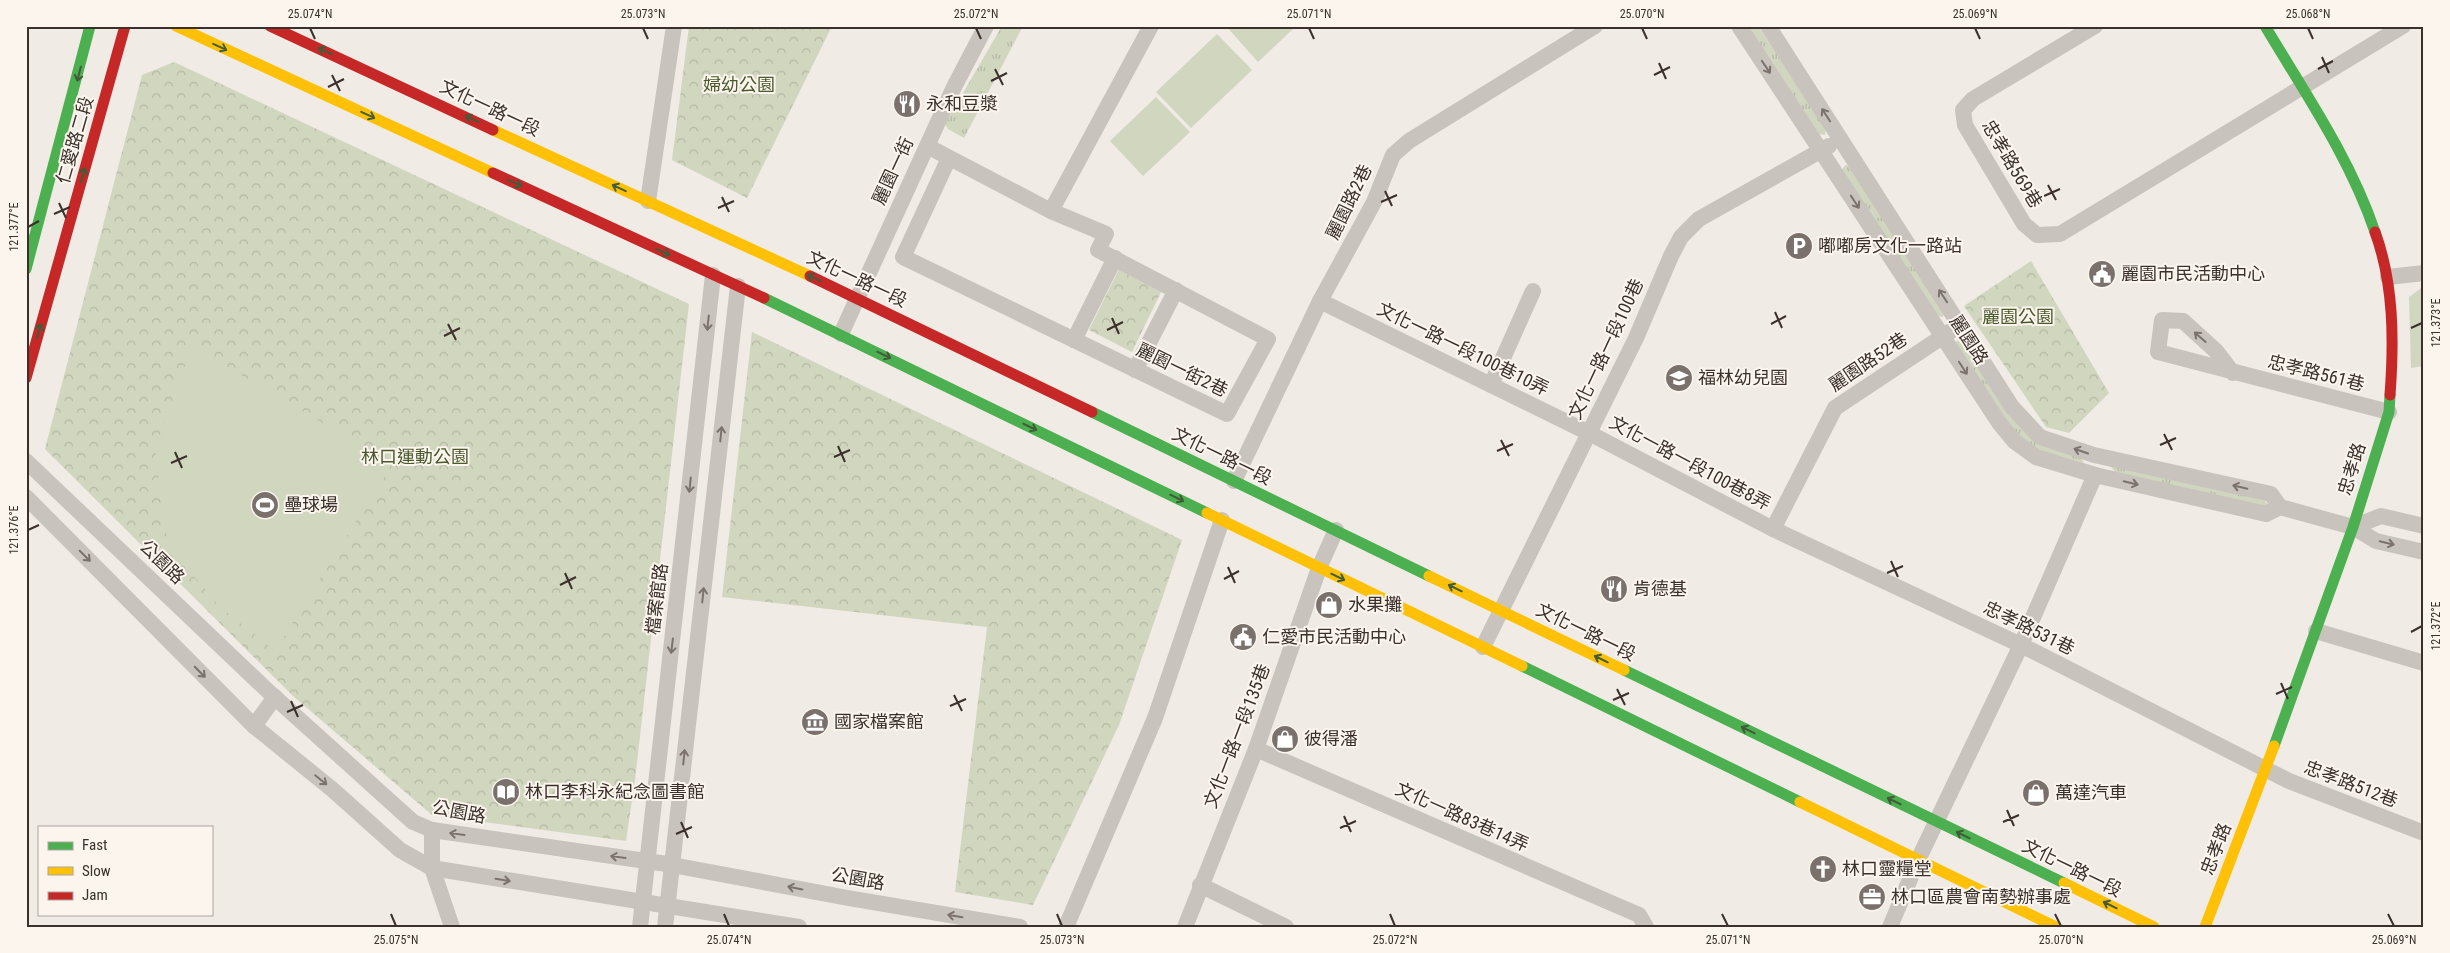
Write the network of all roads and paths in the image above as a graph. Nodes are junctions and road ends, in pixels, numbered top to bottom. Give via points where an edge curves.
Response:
1 (90, 26) edge
2 (125, 26) edge
3 (176, 26) edge
4 (270, 26) edge
5 (674, 26) edge
6 (986, 26) edge
7 (1151, 26) edge
8 (1595, 26) edge
9 (1739, 26) edge
10 (1768, 26) edge
11 (2094, 26) edge
12 (2265, 26) edge
13 (2402, 26) edge
14 (2300, 87) junction
15 (1842, 139) junction
16 (926, 146) junction
17 (1822, 151) junction
18 (950, 158) junction
19 (648, 201) junction
20 (1051, 211) junction
21 (1115, 258) junction
22 (26, 269) edge
23 (2424, 274) edge
24 (713, 275) junction
25 (2388, 277) junction
26 (738, 286) junction
27 (1176, 290) junction
28 (1533, 291) dead end
29 (858, 299) junction
30 (1320, 301) junction
31 (1961, 324) junction
32 (841, 334) junction
33 (1943, 336) junction
34 (1074, 340) junction
35 (1135, 370) junction
36 (2233, 372) dead end
37 (26, 378) edge
38 (1491, 385) junction
39 (2388, 412) junction
40 (1588, 433) junction
41 (26, 460) edge
42 (2095, 475) junction
43 (1234, 481) junction
44 (26, 497) edge
45 (2280, 508) junction
46 (85, 517) junction
47 (1222, 520) junction
48 (2424, 526) edge
49 (2353, 527) junction
50 (1772, 529) junction
51 (1336, 530) junction
52 (66, 538) junction
53 (2424, 552) edge
54 (1319, 568) junction
55 (1503, 611) junction
56 (2316, 631) junction
57 (2021, 646) junction
58 (1483, 648) junction
59 (2424, 663) edge
60 (275, 697) junction
61 (254, 726) junction
62 (1256, 749) junction
63 (2266, 768) junction
64 (1938, 822) junction
65 (432, 830) junction
66 (2424, 833) edge
67 (1918, 860) junction
68 (647, 861) junction
69 (672, 865) junction
70 (432, 868) junction
71 (1200, 885) junction
72 (642, 903) junction
73 (668, 907) junction
74 (452, 927) edge
75 (640, 927) edge
76 (665, 927) edge
77 (799, 927) edge
78 (1020, 927) edge
79 (1066, 927) edge
80 (1185, 927) edge
81 (1286, 927) edge
82 (1646, 927) edge
83 (1890, 927) edge
84 (2056, 927) edge
85 (2154, 927) edge
86 (2205, 927) edge

1 -> 22 main road, 仁愛路二段
37 -> 2 main road, 仁愛路二段
3 -> 24 main road
19 -> 4 main road, 文化一路一段
5 - 19 street
6 - 16 street, 麗園一街
7 - 20 street
8 - 30 street, 麗園路2巷 via 1409,141 1392,155 1374,202
9 -> 17 street, 麗園路
15 -> 10 street, 麗園路
11 - 14 street, 忠孝路569巷 via 1973,99 1963,110 1965,125 2024,224 2038,235 2060,234
12 - 14 main road, 忠孝路
13 - 14 street, 忠孝路569巷
14 - 25 main road, 忠孝路 via 2340,150 2364,199
15 - 17 street, 文化一路一段100巷
31 -> 15 street, 麗園路
16 - 18 street, 麗園一街2巷
16 - 29 street, 麗園一街
17 -> 33 street, 麗園路
17 - 40 street, 文化一路一段100巷 via 1699,219 1681,237 1636,338
18 - 20 street, 麗園一街2巷
18 - 34 street, 麗園一街2巷 via 903,257
29 -> 19 main road, 文化一路一段
20 - 21 street, 麗園一街2巷 via 1106,234 1098,250
21 - 27 street, 麗園一街2巷
21 - 34 street
23 - 25 street
24 - 26 main road
24 -> 68 street, 檔案館路
25 - 39 main road, 忠孝路 via 2393,356
26 - 32 main road
69 -> 26 street
27 - 35 street
27 - 35 street, 麗園一街2巷 via 1268,339 1227,414
28 - 38 street
29 - 32 street, 麗園一街
29 - 43 main road, 文化一路一段
30 - 38 street, 文化一路一段100巷10弄
30 - 43 street, 麗園路2巷
31 - 33 street, 麗園路52巷
45 -> 31 street, 麗園路 via 2271,494 2094,455 2040,437 2012,407
32 -> 47 main road
33 -> 42 street, 麗園路 via 2014,441 2036,457
33 - 50 street, 麗園路52巷 via 1835,408
34 - 35 street, 麗園一街2巷
36 - 39 street, 忠孝路561巷
38 - 40 street, 文化一路一段100巷10弄
39 - 49 main road, 忠孝路
40 - 50 street, 文化一路一段100巷8弄
40 - 55 street, 文化一路一段100巷
41 - 46 street, 公園路
42 -> 45 street, 麗園路 via 2266,514
42 - 57 street
43 - 51 main road, 文化一路一段
44 - 52 street
45 - 49 street, 麗園路
46 - 52 street
46 - 60 street, 公園路
47 - 54 main road
47 - 79 street via 1155,718
48 - 49 street via 2381,516
49 -> 53 street, 麗園路 via 2376,541
49 - 56 main road, 忠孝路
50 - 57 street, 忠孝路531巷
51 - 54 street, 文化一路一段135巷
55 -> 51 main road, 文化一路一段
52 -> 61 street
54 -> 58 main road
54 - 62 street, 文化一路一段135巷
55 - 58 street, 文化一路一段100巷
64 -> 55 main road, 文化一路一段
56 - 59 street
56 - 63 main road, 忠孝路
57 - 63 street, 忠孝路531巷
57 - 64 street
58 - 67 main road
60 - 61 street
60 - 65 street, 公園路 via 413,822
61 -> 70 street via 400,850
62 - 71 street, 文化一路一段135巷
62 - 82 street, 文化一路83巷14弄 via 1638,916
63 - 66 street, 忠孝路512巷 via 2289,781
63 - 86 main road, 忠孝路
64 - 67 street
85 -> 64 main road, 文化一路一段
68 -> 65 street, 公園路
65 - 70 street
67 - 83 street
67 - 84 main road
68 - 69 street, 公園路
68 - 72 street, 檔案館路
69 - 73 street
78 -> 69 street, 公園路
70 -> 72 street
70 - 74 street
71 - 80 street, 文化一路一段135巷
71 - 81 street
72 - 73 street
72 - 75 street, 檔案館路
73 - 76 street
73 - 77 street

